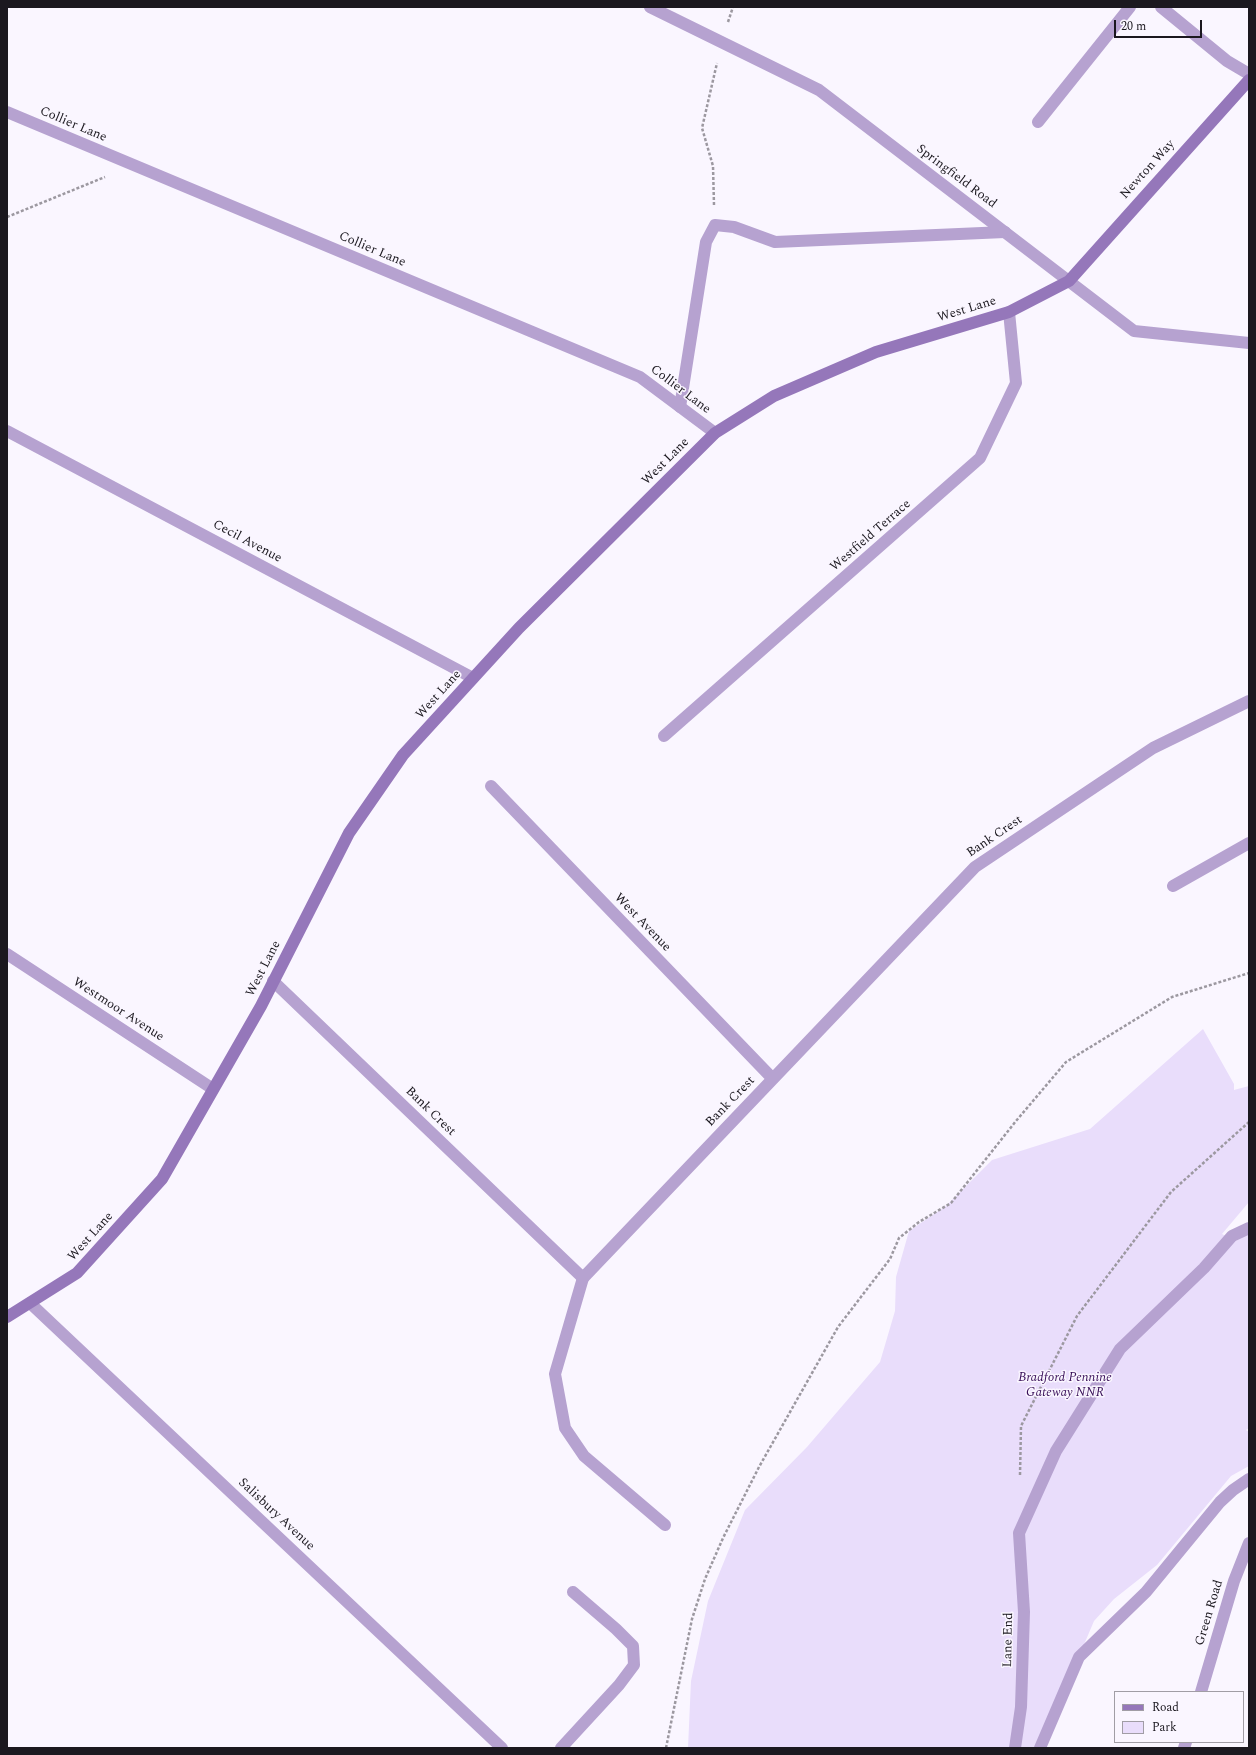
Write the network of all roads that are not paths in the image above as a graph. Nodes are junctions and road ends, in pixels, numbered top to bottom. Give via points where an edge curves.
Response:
1 (650, 7) edge
2 (1130, 7) edge
3 (1161, 7) edge
4 (1249, 74) edge
5 (1249, 80) edge
6 (7, 112) edge
7 (1038, 122) dead end
8 (1005, 232) junction
9 (1069, 281) junction
10 (1009, 312) junction
11 (1249, 343) edge
12 (680, 407) junction
13 (7, 431) edge
14 (715, 433) junction
15 (473, 678) junction
16 (1249, 701) edge
17 (664, 736) dead end
18 (491, 786) dead end
19 (1249, 843) edge
20 (1173, 886) dead end
21 (7, 954) edge
22 (274, 981) junction
23 (773, 1079) junction
24 (213, 1089) junction
25 (1249, 1219) edge
26 (1249, 1228) edge
27 (1232, 1236) junction
28 (583, 1278) junction
29 (30, 1303) junction
30 (7, 1317) edge
31 (1249, 1479) edge
32 (665, 1525) dead end
33 (1249, 1543) edge
34 (573, 1592) dead end
35 (1201, 1691) edge
36 (502, 1748) edge
37 (561, 1748) edge
38 (1015, 1748) edge
39 (1040, 1748) edge

1 - 8 street, Springfield Road via 819,90
2 - 7 street
3 - 4 street via 1227,61
5 - 9 street, Newton Way
6 - 12 street, Collier Lane via 640,377
8 - 9 street, Springfield Road
8 - 12 street via 775,242 734,227 715,225 706,242
9 - 10 street, West Lane
9 - 11 street, Springfield Road via 1134,331
10 - 14 street, West Lane via 876,352 774,396
10 - 17 street, Westfield Terrace via 1016,383 980,458
12 - 14 street, Collier Lane
13 - 15 street, Cecil Avenue
14 - 15 street, West Lane via 519,628
15 - 22 street, West Lane via 403,754 349,833
16 - 23 street, Bank Crest via 1153,748 975,867
18 - 23 street, West Avenue
19 - 20 street
21 - 24 street, Westmoor Avenue
22 - 24 street, West Lane
22 - 28 street, Bank Crest
23 - 28 street, Bank Crest
24 - 29 street, West Lane via 162,1179 77,1273
25 - 27 street
26 - 27 street
27 - 38 street, Lane End via 1204,1268 1120,1350 1056,1451 1019,1533 1024,1612 1021,1707
28 - 32 street via 555,1374 565,1428 584,1456
29 - 30 street, West Lane
29 - 36 street, Salisbury Avenue
31 - 39 street via 1220,1502 1146,1592 1079,1657
33 - 35 street, Green Road via 1234,1581
34 - 37 street via 633,1646 634,1665

